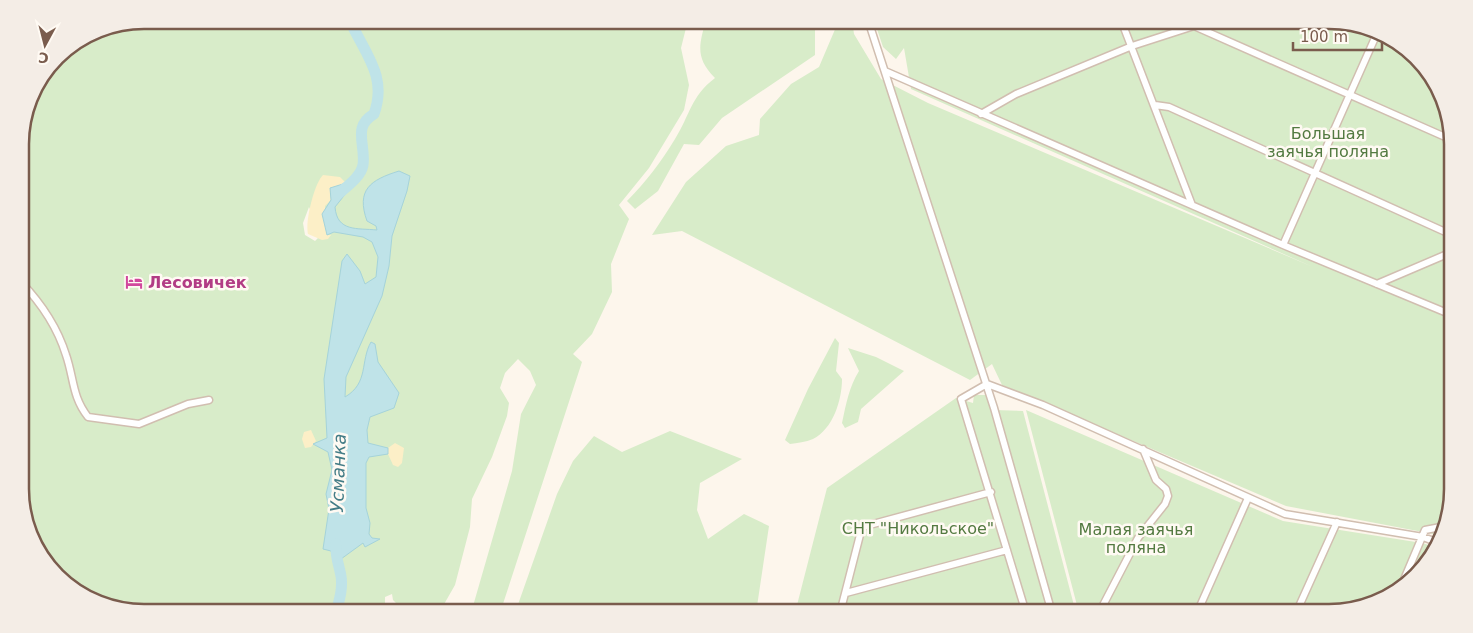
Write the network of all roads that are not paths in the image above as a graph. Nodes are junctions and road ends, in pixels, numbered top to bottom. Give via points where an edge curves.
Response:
1 (871, 29) edge
2 (1125, 29) edge
3 (1185, 29) edge
4 (1201, 29) edge
5 (1375, 39) edge
6 (1132, 46) junction
7 (885, 71) junction
8 (1350, 93) junction
9 (1155, 105) junction
10 (981, 114) junction
11 (1443, 136) edge
12 (1313, 173) junction
13 (1192, 205) junction
14 (1444, 232) edge
15 (1282, 245) junction
16 (1444, 255) edge
17 (1377, 284) junction
18 (29, 291) edge
19 (1444, 312) edge
20 (987, 384) junction
21 (208, 400) dead end
22 (1143, 449) junction
23 (990, 492) junction
24 (1248, 498) junction
25 (1337, 522) junction
26 (1437, 528) edge
27 (1423, 537) junction
28 (1432, 540) edge
29 (1007, 550) junction
30 (1406, 574) edge
31 (846, 593) junction
32 (843, 604) edge
33 (1023, 604) edge
34 (1049, 604) edge
35 (1104, 604) edge
36 (1202, 604) edge
37 (1300, 604) edge

1 - 7 street
2 - 6 street
3 - 6 street
4 - 8 street
5 - 8 street
6 - 9 street
6 - 10 street via 1016,94
7 - 10 street
7 - 20 street
8 - 11 street
8 - 12 street
9 - 12 street via 1168,107
9 - 13 street
10 - 13 street
12 - 14 street
12 - 15 street
13 - 15 street
15 - 17 street
16 - 17 street
17 - 19 street
18 - 21 street via 53,322 66,355 78,405 88,417 139,424 188,404
20 - 22 street
20 - 23 street via 961,398
20 - 34 street
22 - 24 street
22 - 35 street via 1156,480 1168,496 1138,538
23 - 29 street
23 - 31 street via 862,528
24 - 25 street via 1285,514
24 - 36 street
25 - 27 street
25 - 37 street
26 - 27 street via 1425,530
27 - 28 street
27 - 30 street
29 - 31 street
29 - 33 street
31 - 32 street

